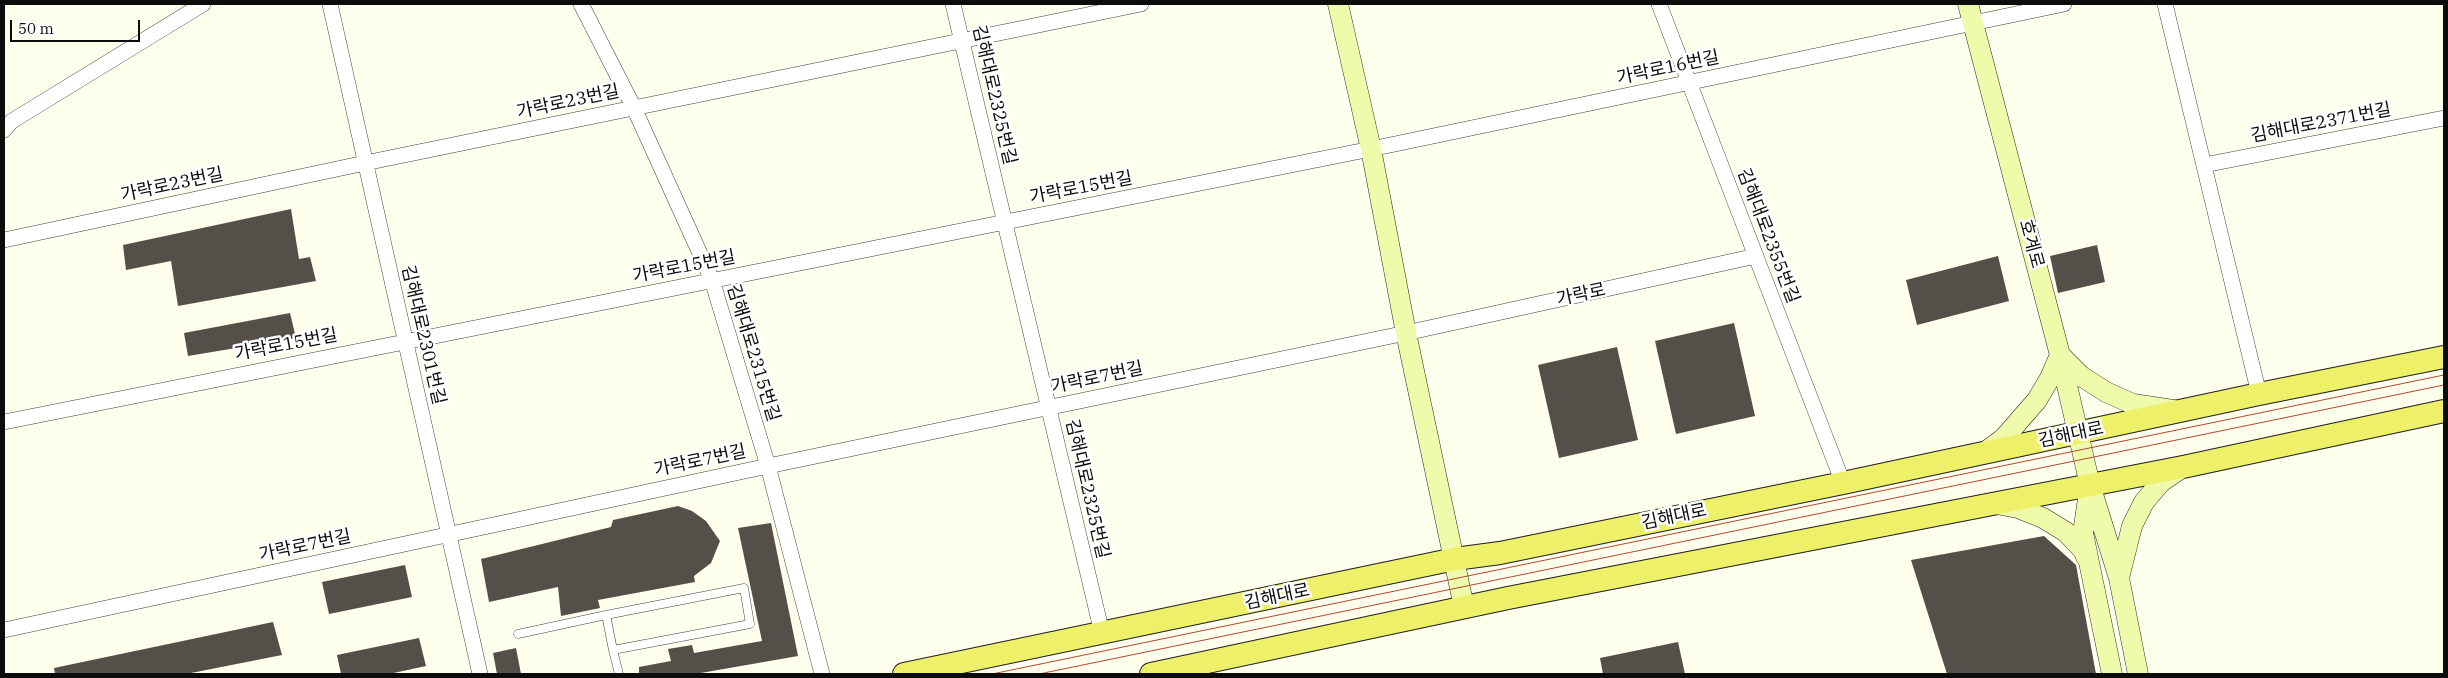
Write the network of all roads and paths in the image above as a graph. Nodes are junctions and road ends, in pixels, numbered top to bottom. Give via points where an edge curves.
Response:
1 (204, 4) edge
2 (330, 4) edge
3 (581, 4) edge
4 (954, 4) edge
5 (1141, 4) edge
6 (1338, 4) edge
7 (1659, 4) edge
8 (2064, 4) edge
9 (2166, 4) edge
10 (1971, 13) edge
11 (962, 40) junction
12 (1690, 83) junction
13 (634, 108) junction
14 (2444, 118) edge
15 (4, 130) edge
16 (1371, 148) junction
17 (366, 163) junction
18 (2204, 164) junction
19 (1005, 222) junction
20 (4, 240) edge
21 (1756, 256) junction
22 (712, 280) junction
23 (1406, 333) junction
24 (405, 340) junction
25 (2060, 355) junction
26 (2444, 357) edge
27 (2258, 394) junction
28 (1049, 408) junction
29 (2192, 410) junction
30 (2444, 412) edge
31 (4, 422) edge
32 (2079, 433) junction
33 (1984, 453) junction
34 (768, 466) junction
35 (2183, 467) junction
36 (1842, 482) junction
37 (2090, 485) junction
38 (1992, 504) junction
39 (449, 534) junction
40 (1455, 560) junction
41 (2091, 574) junction
42 (2119, 578) junction
43 (1464, 607) junction
44 (606, 615) junction
45 (4, 630) edge
46 (1102, 633) junction
47 (518, 634) dead end
48 (614, 650) junction
49 (480, 674) edge
50 (619, 674) edge
51 (822, 674) edge
52 (904, 674) edge
53 (1151, 674) edge
54 (2112, 674) edge
55 (2138, 674) edge

1 - 15 street via 12,121
2 - 17 street, 김해대로2301번길
3 - 13 street, 김해대로2315번길
4 - 11 street, 김해대로2325번길
5 - 11 street, 가락로23번길
6 - 16 main road
7 - 12 street, 김해대로2355번길
8 - 10 street, 가락로16번길
9 - 18 street
10 - 12 street, 가락로16번길
10 - 25 main road, 호계로
11 - 13 street, 가락로23번길
11 - 19 street, 김해대로2325번길
12 - 16 street, 가락로16번길
12 - 21 street, 김해대로2355번길
13 - 17 street, 가락로23번길
13 - 22 street, 김해대로2315번길
14 - 18 street, 김해대로2371번길
16 - 19 street, 가락로15번길
16 - 23 main road
17 - 20 street, 가락로23번길
17 - 24 street, 김해대로2301번길
18 - 27 street
19 - 22 street, 가락로15번길
19 - 28 street, 김해대로2325번길
21 - 23 street, 가락로
21 - 36 street, 김해대로2355번길
22 - 24 street, 가락로15번길
22 - 34 street, 김해대로2315번길
23 - 28 street, 가락로7번길
23 - 40 main road
24 - 31 street, 가락로15번길
24 - 39 street, 김해대로2301번길
25 - 29 main road via 2081,376 2133,404 2162,410
25 - 32 main road, 호계로
25 - 33 main road via 2032,407 2004,438
26 - 27 main road, 김해대로
27 - 29 main road, 김해대로
28 - 34 street, 가락로7번길
28 - 46 street, 김해대로2325번길
29 - 32 main road, 김해대로
30 - 35 main road
32 - 33 main road, 김해대로
32 - 37 main road, 호계로
33 - 36 main road, 김해대로
34 - 39 street, 가락로7번길
34 - 51 street, 김해대로2315번길
35 - 37 main road
35 - 42 main road via 2161,482 2144,502 2132,526
36 - 40 main road, 김해대로
37 - 38 main road
37 - 41 main road, 호계로 via 2083,532
37 - 42 main road, 호계로
38 - 41 main road via 2035,514 2066,532 2084,551
38 - 43 main road
39 - 45 street, 가락로7번길
39 - 49 street, 김해대로2301번길
40 - 43 main road
40 - 46 main road, 김해대로
41 - 54 main road, 호계로
42 - 55 main road, 호계로
43 - 53 main road
44 - 47 lane
44 - 48 lane
44 - 48 lane via 744,588 750,624
46 - 52 main road, 김해대로
48 - 50 lane

